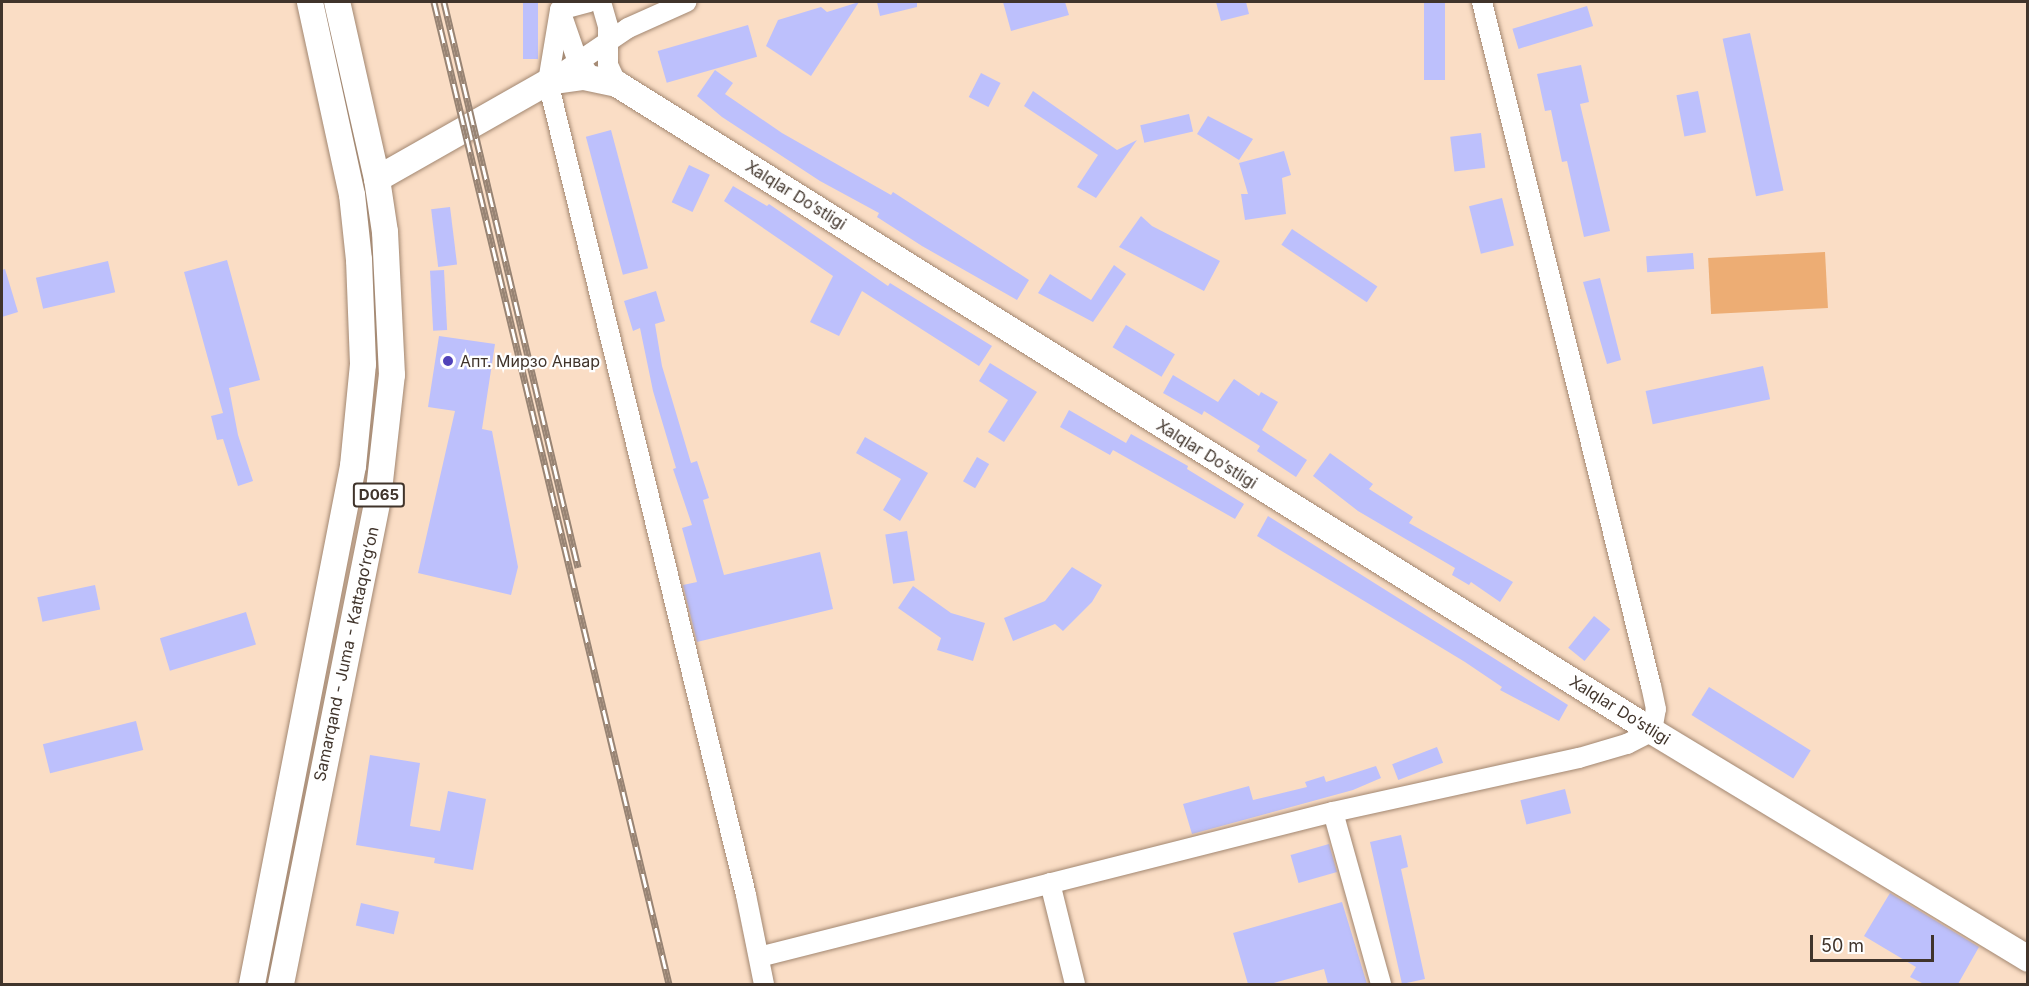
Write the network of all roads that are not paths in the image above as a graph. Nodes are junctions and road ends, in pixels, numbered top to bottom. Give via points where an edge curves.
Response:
1 (310, 2) edge
2 (337, 2) edge
3 (589, 2) edge
4 (601, 2) edge
5 (686, 2) edge
6 (1482, 2) edge
7 (559, 6) edge
8 (608, 42) junction
9 (597, 75) junction
10 (548, 82) junction
11 (377, 179) junction
12 (1652, 731) junction
13 (1333, 812) junction
14 (1050, 883) junction
15 (759, 957) junction
16 (2028, 959) edge
17 (252, 984) edge
18 (281, 984) edge
19 (764, 984) edge
20 (1075, 984) edge
21 (1381, 984) edge

1 - 17 main road, Samarqand - Juma - Kattaqo‘rg‘on / D065 via 356,227 363,374 353,466
2 - 11 main road, Samarqand - Juma - Kattaqo‘rg‘on / D065
3 - 7 street
4 - 8 street
5 - 8 street via 652,15
6 - 12 street via 1651,686 1656,709
7 - 9 street
7 - 10 street
8 - 9 street
8 - 9 street via 608,65
9 - 10 main road
9 - 12 main road, Xalqlar Do’stligi
10 - 11 main road
10 - 15 street
11 - 18 main road, Samarqand - Juma - Kattaqo‘rg‘on / D065 via 392,330 385,455
12 - 13 street via 1627,744 1579,758
12 - 16 main road, Xalqlar Do’stligi
13 - 14 street
13 - 21 street
14 - 15 street
14 - 20 street
15 - 19 street

